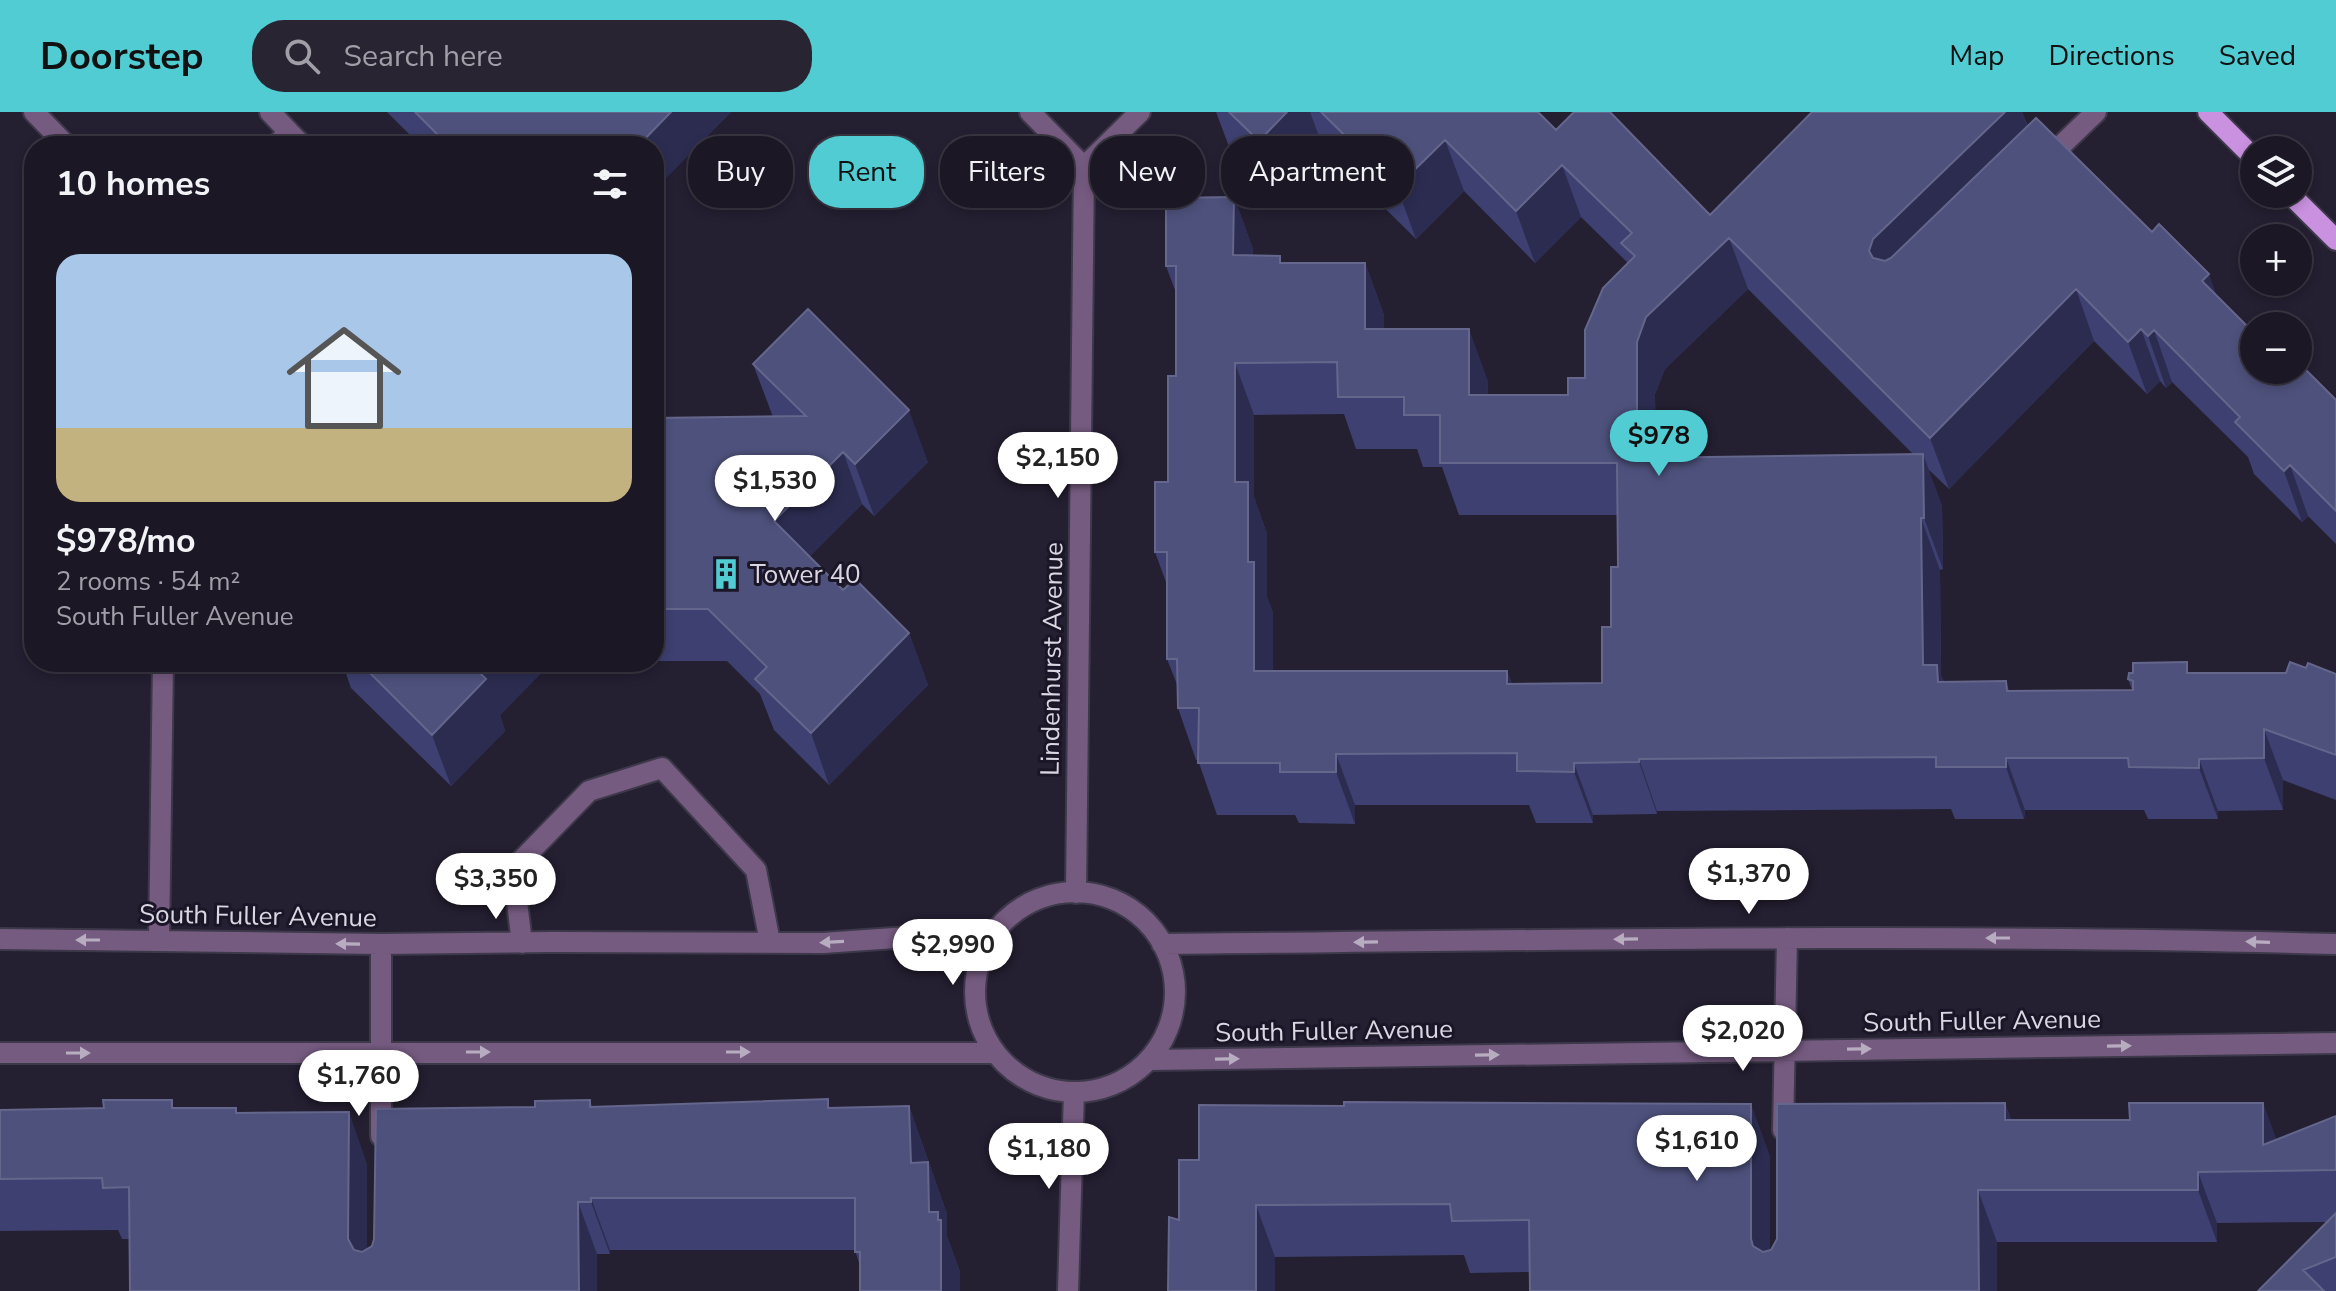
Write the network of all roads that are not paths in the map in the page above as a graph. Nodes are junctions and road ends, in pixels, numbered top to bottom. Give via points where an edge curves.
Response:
1 (34, 112) edge
2 (270, 112) edge
3 (1030, 112) edge
4 (1140, 112) edge
5 (2096, 112) edge
6 (2208, 112) edge
7 (57, 136) edge
8 (286, 136) edge
9 (2240, 144) edge
10 (1084, 167) junction
11 (2033, 173) edge
12 (2304, 208) edge
13 (2336, 240) edge
14 (163, 672) edge
15 (1076, 893) junction
16 (994, 931) junction
17 (1787, 938) junction
18 (0, 939) edge
19 (159, 940) junction
20 (770, 942) junction
21 (522, 943) junction
22 (381, 944) junction
23 (1162, 944) junction
24 (2336, 944) edge
25 (2336, 1043) edge
26 (1783, 1050) junction
27 (381, 1052) junction
28 (0, 1053) edge
29 (994, 1053) junction
30 (1149, 1060) junction
31 (1074, 1092) junction
32 (1783, 1155) edge
33 (381, 1163) edge
34 (1068, 1291) edge

1 - 7 street
2 - 8 street
3 - 10 street
4 - 10 street
5 - 11 street
6 - 9 main road
10 - 15 street, Lindenhurst Avenue
12 - 13 main road
14 - 19 street
15 - 16 street via 1040,898 1014,911
15 - 23 street via 1124,905
16 -> 20 street, South Fuller Avenue
16 - 29 street via 980,958 975,986 978,1021
17 -> 23 street
24 -> 17 street
17 - 26 street
19 -> 18 street, South Fuller Avenue
22 -> 19 street, South Fuller Avenue
20 - 21 street, South Fuller Avenue
20 - 21 street via 756,870 662,768 589,791 513,869
21 - 22 street, South Fuller Avenue
22 - 27 street
23 - 30 street via 1173,969 1175,996 1168,1031
26 -> 25 street, South Fuller Avenue
30 -> 26 street, South Fuller Avenue
26 - 32 street
28 -> 27 street
27 -> 29 street
27 - 33 street
29 - 31 street via 1020,1077 1052,1091
30 - 31 street via 1121,1082
31 - 34 street

